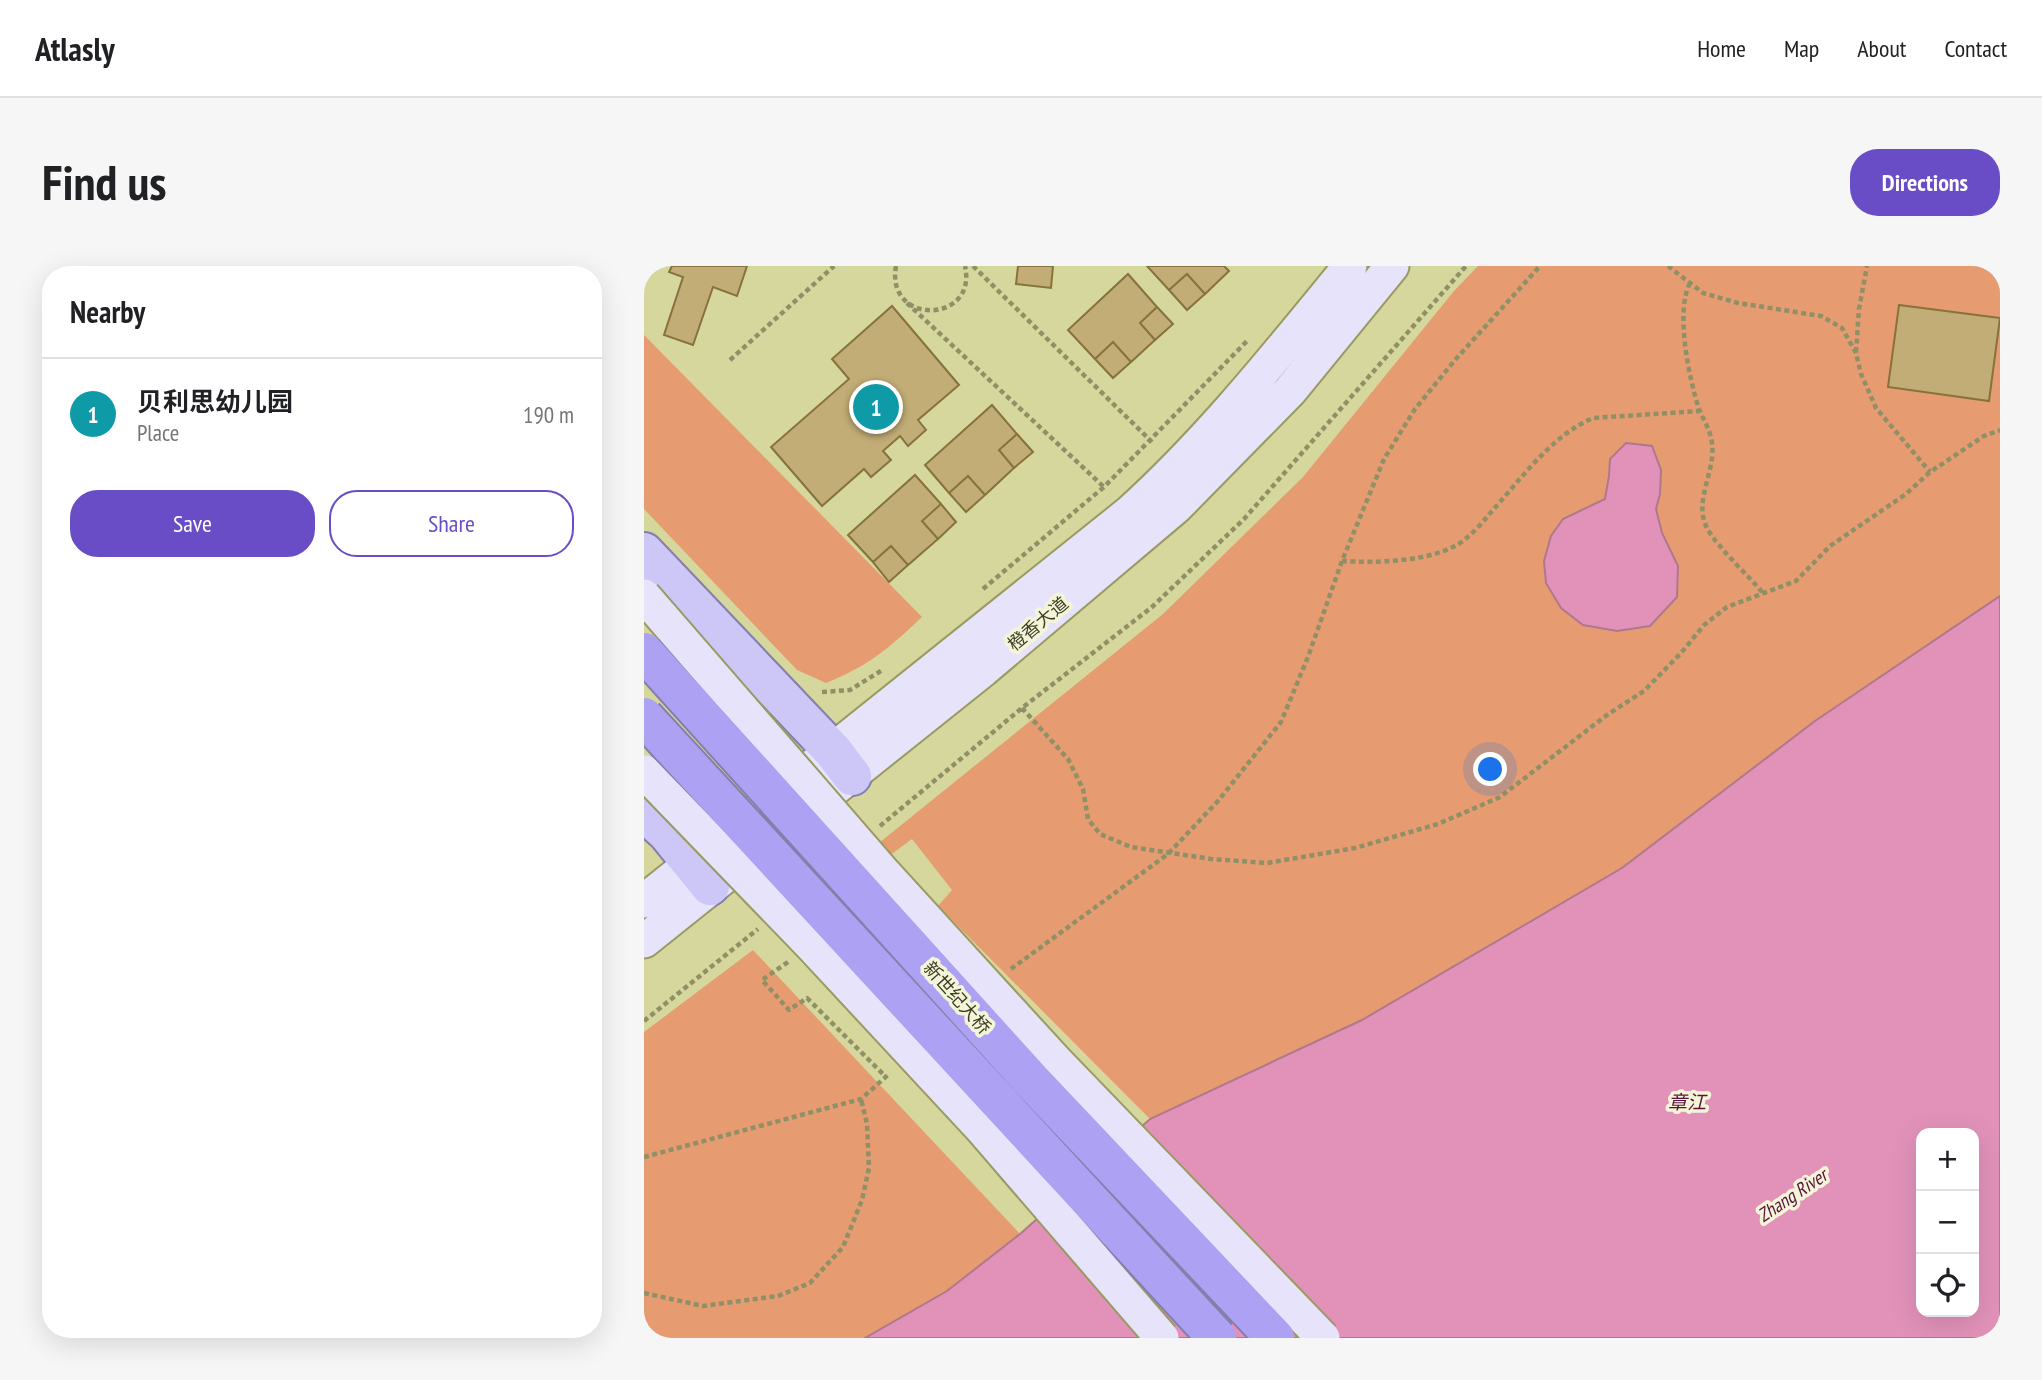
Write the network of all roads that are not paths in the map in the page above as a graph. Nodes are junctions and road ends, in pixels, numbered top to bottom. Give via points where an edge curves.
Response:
1 (1349, 266) edge
2 (1391, 266) edge
3 (644, 552) edge
4 (644, 596) edge
5 (644, 652) edge
6 (644, 717) edge
7 (843, 763) junction
8 (644, 772) edge
9 (644, 812) edge
10 (700, 874) junction
11 (644, 901) edge
12 (644, 941) edge
13 (1162, 1338) edge
14 (1217, 1338) edge
15 (1275, 1338) edge
16 (1323, 1338) edge

1 - 7 main road, 橙香大道 via 1172,474
2 - 7 main road, 橙香大道 via 1290,391 1176,507 983,670
3 - 7 main road
4 - 16 main road, bridge via 885,874 1054,1059
5 - 15 highway, 新世纪大桥, bridge via 1029,1077
6 - 14 highway, bridge
7 - 10 main road, 橙香大道
8 - 13 main road, bridge via 982,1129
9 - 10 main road
10 - 11 main road, 橙香大道
10 - 12 main road, 橙香大道

